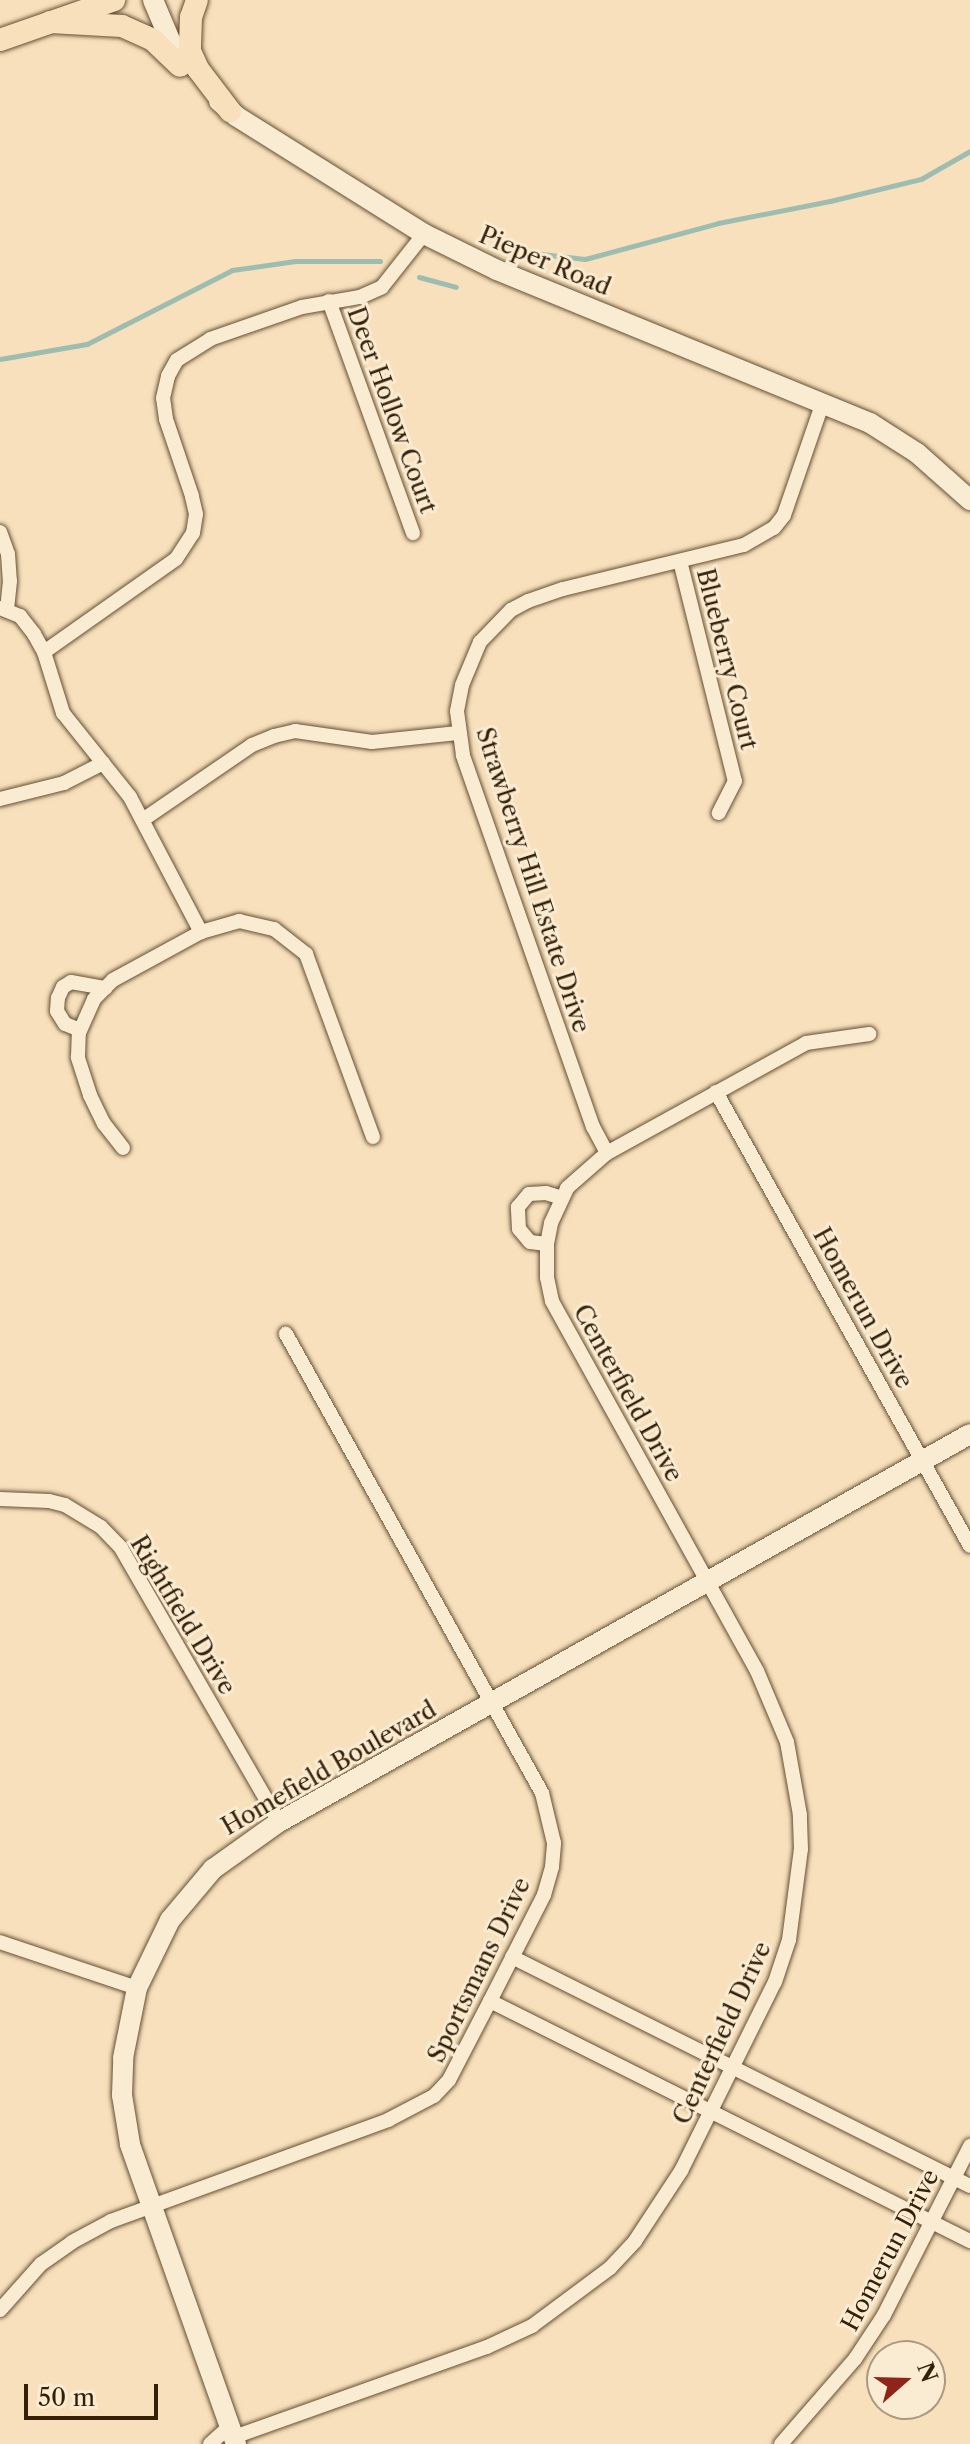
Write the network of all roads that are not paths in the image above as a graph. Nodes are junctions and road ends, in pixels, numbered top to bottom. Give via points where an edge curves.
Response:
1 (114, 0) edge
2 (153, 0) edge
3 (197, 0) edge
4 (83, 7) edge
5 (50, 22) junction
6 (0, 40) edge
7 (180, 66) junction
8 (230, 111) junction
9 (424, 234) junction
10 (329, 301) junction
11 (823, 402) junction
12 (970, 500) edge
13 (0, 532) edge
14 (413, 533) dead end
15 (680, 561) junction
16 (3, 609) edge
17 (44, 652) junction
18 (458, 733) junction
19 (103, 763) junction
20 (0, 799) edge
21 (719, 813) dead end
22 (144, 819) junction
23 (201, 932) junction
24 (99, 993) junction
25 (80, 1030) junction
26 (869, 1034) dead end
27 (716, 1092) junction
28 (373, 1137) dead end
29 (123, 1148) dead end
30 (607, 1153) junction
31 (562, 1198) junction
32 (547, 1244) junction
33 (286, 1334) dead end
34 (970, 1434) edge
35 (924, 1461) junction
36 (0, 1499) edge
37 (970, 1546) edge
38 (709, 1582) junction
39 (492, 1703) junction
40 (279, 1822) junction
41 (0, 1942) edge
42 (512, 1957) junction
43 (137, 1988) junction
44 (490, 2001) junction
45 (734, 2068) junction
46 (711, 2112) junction
47 (970, 2146) edge
48 (955, 2178) junction
49 (970, 2186) edge
50 (151, 2207) junction
51 (932, 2223) junction
52 (970, 2241) edge
53 (0, 2310) edge
54 (233, 2436) edge
55 (210, 2444) edge
56 (781, 2444) edge

1 - 4 main road
2 - 7 street, Pieper Road
3 - 8 main road via 190,51
4 - 5 main road
5 - 6 main road
5 - 7 main road via 122,26 153,40
7 - 8 street, Pieper Road
8 - 9 street, Pieper Road
9 - 10 street via 382,287 360,297
9 - 11 street, Pieper Road via 497,270
10 - 14 street, Deer Hollow Court
10 - 17 street via 210,339 177,360 163,398 192,496 193,533 176,559
11 - 12 street, Pieper Road via 917,453
11 - 15 street, Strawberry Hill Estate Drive via 784,515 774,528 744,545
13 - 16 street via 10,581
15 - 18 street, Strawberry Hill Estate Drive via 563,589 511,610 480,642 469,666 457,711
15 - 21 street, Blueberry Court via 735,781
16 - 17 street via 20,616
17 - 19 street via 63,713
18 - 22 street via 393,742 295,731 274,736 252,745
18 - 30 street, Strawberry Hill Estate Drive via 593,1127
19 - 20 street via 64,783
19 - 22 street
22 - 23 street
23 - 24 street
23 - 28 street via 239,921 256,923 274,929 306,954
24 - 25 street
24 - 25 street via 71,982 63,987 57,1011 65,1024
25 - 29 street via 78,1057 90,1095
26 - 27 street, Centerfield Drive via 806,1043
27 - 30 street, Centerfield Drive
27 - 35 street, Homerun Drive
30 - 31 street, Centerfield Drive
31 - 32 street, Centerfield Drive
31 - 32 street via 529,1194 518,1207 519,1229 530,1242
32 - 38 street, Centerfield Drive via 552,1301
33 - 39 street, Sportsmans Drive
34 - 35 street, Homefield Boulevard
35 - 37 street, Homerun Drive
35 - 38 street, Homefield Boulevard
36 - 40 street, Rightfield Drive via 65,1505 101,1527 121,1548
38 - 39 street, Homefield Boulevard
38 - 45 street, Centerfield Drive via 787,1742 800,1815 798,1890 789,1940
39 - 40 street, Homefield Boulevard
39 - 42 street, Sportsmans Drive via 542,1793 554,1843 544,1895
40 - 43 street, Homefield Boulevard via 241,1846 190,1892 151,1952
41 - 43 street
42 - 44 street, Sportsmans Drive
42 - 45 street
43 - 50 street, Homefield Boulevard via 123,2058 122,2095 130,2144
44 - 46 street
44 - 50 street, Sportsmans Drive via 449,2080 414,2110
45 - 46 street, Centerfield Drive
45 - 48 street
46 - 51 street
46 - 54 street, Centerfield Drive via 681,2171 635,2241 566,2304 487,2347
47 - 48 street, Homerun Drive
48 - 49 street
48 - 51 street, Homerun Drive
50 - 53 street, Sportsmans Drive via 72,2242 41,2264
50 - 54 street, Homefield Boulevard
51 - 52 street
51 - 56 street, Homerun Drive via 855,2359
54 - 55 street

